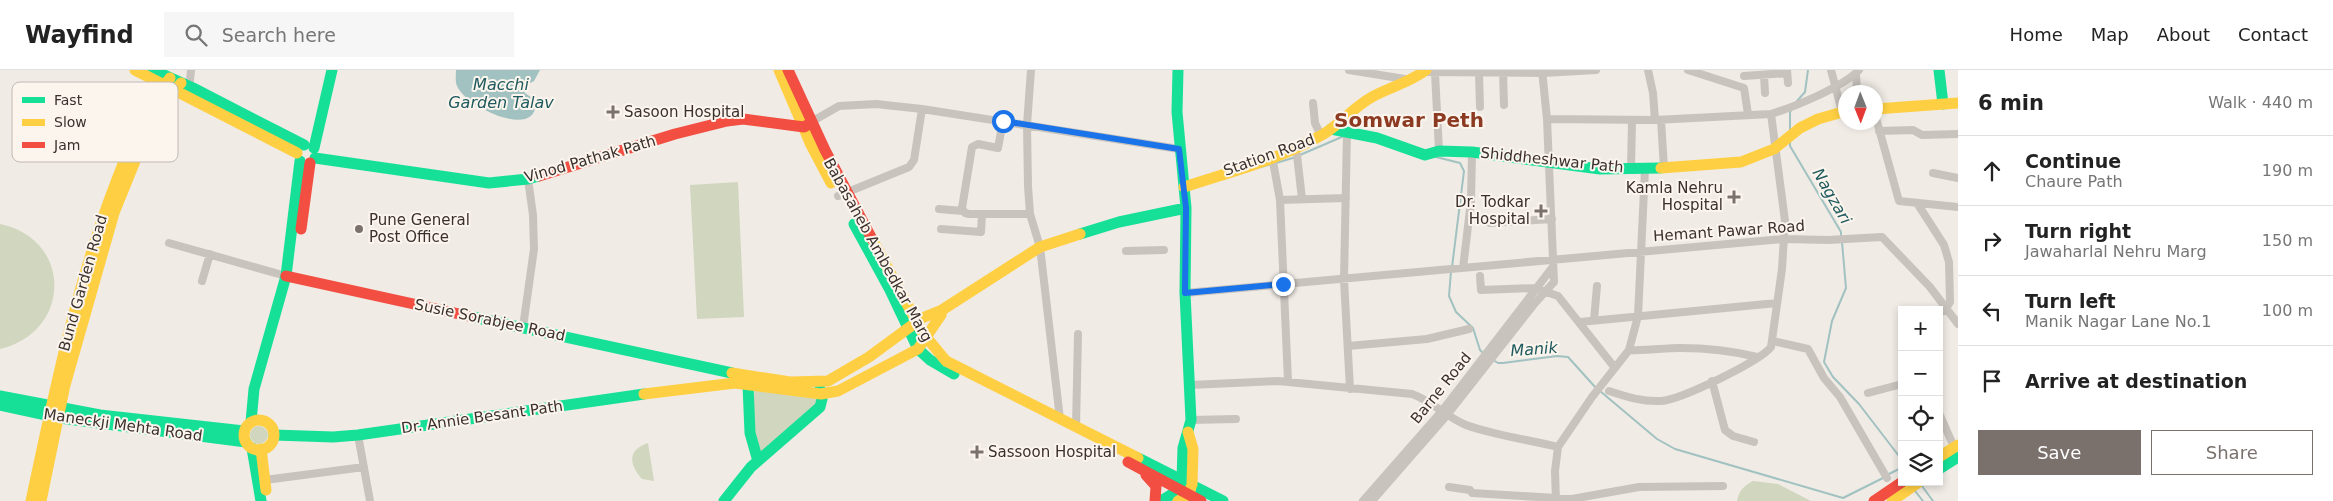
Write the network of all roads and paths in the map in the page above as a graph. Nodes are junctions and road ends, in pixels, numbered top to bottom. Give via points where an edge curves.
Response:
1 (135, 70) edge
2 (153, 70) edge
3 (191, 70) edge
4 (327, 70) edge
5 (332, 70) edge
6 (779, 70) edge
7 (788, 70) edge
8 (1031, 70) edge
9 (1178, 70) edge
10 (1349, 70) edge
11 (1596, 70) edge
12 (1648, 70) edge
13 (1688, 70) edge
14 (1831, 70) edge
15 (1939, 70) edge
16 (1503, 71) junction
17 (1543, 71) edge
18 (1563, 71) edge
19 (1699, 71) edge
20 (1428, 72) edge
21 (1479, 72) junction
22 (1787, 72) edge
23 (1858, 72) edge
24 (1744, 73) edge
25 (1396, 74) edge
26 (1764, 75) junction
27 (1413, 80) junction
28 (167, 82) edge
29 (172, 82) edge
30 (1788, 83) dead end
31 (1858, 85) edge
32 (178, 86) joint
33 (1836, 86) junction
34 (1744, 88) junction
35 (1838, 92) edge
36 (1766, 93) dead end
37 (1313, 103) dead end
38 (1958, 103) edge
39 (1943, 104) junction
40 (1504, 105) dead end
41 (1480, 107) dead end
42 (1883, 108) edge
43 (922, 109) junction
44 (1838, 113) edge
45 (1748, 114) junction
46 (1771, 114) junction
47 (1547, 119) junction
48 (1632, 120) junction
49 (1658, 120) junction
50 (1003, 121) junction
51 (807, 125) junction
52 (1028, 125) junction
53 (1331, 129) junction
54 (1879, 131) joint
55 (1958, 134) edge
56 (1321, 136) junction
57 (1347, 136) junction
58 (1776, 147) junction
59 (1172, 148) junction
60 (1440, 151) junction
61 (1472, 152) junction
62 (307, 153) junction
63 (1297, 156) dead end
64 (1272, 161) junction
65 (135, 162) edge
66 (1549, 163) junction
67 (1664, 168) junction
68 (1631, 169) junction
69 (1645, 169) junction
70 (1933, 173) dead end
71 (1958, 178) edge
72 (528, 179) junction
73 (1184, 187) junction
74 (842, 194) junction
75 (1346, 198) junction
76 (1302, 199) junction
77 (1280, 200) junction
78 (1917, 204) junction
79 (1958, 207) edge
80 (1186, 208) junction
81 (939, 209) dead end
82 (963, 211) junction
83 (982, 214) junction
84 (1030, 214) junction
85 (1552, 220) junction
86 (1490, 223) dead end
87 (941, 229) dead end
88 (1783, 239) junction
89 (168, 243) dead end
90 (1040, 247) junction
91 (1164, 250) dead end
92 (1126, 251) dead end
93 (1641, 251) junction
94 (210, 254) junction
95 (1554, 259) junction
96 (1958, 261) edge
97 (1949, 262) junction
98 (1460, 268) junction
99 (1552, 268) junction
100 (1480, 276) dead end
101 (290, 278) junction
102 (1344, 280) junction
103 (202, 281) dead end
104 (1283, 284) junction
105 (1597, 286) dead end
106 (1535, 288) junction
107 (1545, 292) junction
108 (1185, 293) junction
109 (1777, 303) junction
110 (1940, 306) edge
111 (942, 310) junction
112 (1943, 311) edge
113 (1638, 316) junction
114 (1594, 320) junction
115 (1580, 322) junction
116 (1958, 324) edge
117 (523, 327) junction
118 (911, 327) junction
119 (1469, 329) dead end
120 (1078, 334) dead end
121 (1773, 341) junction
122 (921, 344) junction
123 (1348, 346) junction
124 (1629, 350) junction
125 (1488, 356) junction
126 (1757, 357) junction
127 (685, 363) junction
128 (1615, 368) junction
129 (1288, 381) junction
130 (1712, 381) junction
131 (818, 382) junction
132 (748, 385) junction
133 (1190, 385) junction
134 (1898, 385) edge
135 (690, 387) junction
136 (1350, 389) junction
137 (1609, 391) dead end
138 (1868, 393) dead end
139 (821, 394) junction
140 (0, 396) edge
141 (0, 405) edge
142 (56, 412) junction
143 (1444, 413) junction
144 (1236, 419) dead end
145 (1060, 420) junction
146 (1191, 420) junction
147 (1076, 427) junction
148 (1943, 430) edge
149 (252, 435) junction
150 (274, 435) junction
151 (358, 435) junction
152 (1754, 442) dead end
153 (1558, 446) junction
154 (1949, 456) edge
155 (758, 461) junction
156 (364, 466) junction
157 (1140, 468) junction
158 (1885, 475) dead end
159 (265, 480) junction
160 (1898, 485) edge
161 (1723, 486) dead end
162 (1914, 486) edge
163 (1449, 487) dead end
164 (1184, 490) edge
165 (1877, 499) edge
166 (1556, 500) edge
167 (31, 501) edge
168 (42, 501) edge
169 (260, 501) edge
170 (268, 501) edge
171 (370, 501) edge
172 (724, 501) edge
173 (1155, 501) edge
174 (1161, 501) edge
175 (1201, 501) edge
176 (1223, 501) edge
177 (1363, 501) edge
178 (1372, 501) edge
179 (1892, 501) edge

1 - 28 main road
2 - 29 main road
3 - 32 street
4 - 62 main road
5 - 62 main road
6 - 51 main road, Babasaheb Ambedkar Marg
7 - 51 main road, Babasaheb Ambedkar Marg
8 - 52 street
9 - 59 main road
10 - 25 street
11 - 18 street
12 - 49 street
13 - 19 street
14 - 33 street
15 - 39 main road
16 - 17 street
16 - 21 street
16 - 40 street
17 - 18 street
17 - 47 street
19 - 34 street
20 - 21 street
20 - 27 main road, Station Road
20 - 60 street
21 - 41 street
22 - 26 street
22 - 30 street
23 - 31 street
23 - 33 street
24 - 26 street
24 - 34 street
25 - 27 street
26 - 36 street
27 - 53 main road, Station Road via 1372,97
32 - 62 main road, Vinod Pathak Path
33 - 35 street
33 - 46 street
34 - 45 street
37 - 56 street via 1315,122
38 - 39 main road
39 - 42 main road
43 - 50 street
43 - 51 street via 876,104 839,106
43 - 74 street via 914,160 909,167
44 - 58 main road, Shiddheshwar Path via 1818,118
45 - 46 street
45 - 49 street
46 - 58 street
47 - 48 street
47 - 66 street
48 - 49 street
48 - 68 street
49 - 67 street
50 - 52 street
50 - 82 street via 998,148 978,144 972,147
51 - 72 main road, Vinod Pathak Path via 743,119 717,123
51 - 74 main road, Babasaheb Ambedkar Marg
52 - 59 street
52 - 84 street
53 - 56 main road, Station Road
53 - 57 main road, Shiddheshwar Path
54 - 55 street
54 - 78 street via 1897,198
56 - 64 main road, Station Road
57 - 60 main road, Shiddheshwar Path via 1402,145 1425,155
57 - 75 street
58 - 67 main road, Shiddheshwar Path via 1741,162
58 - 88 street via 1785,221
59 - 73 main road
60 - 61 main road, Shiddheshwar Path
61 - 66 main road, Shiddheshwar Path
61 - 98 street via 1471,201
62 - 72 main road, Vinod Pathak Path via 466,181 489,183
62 - 101 main road
63 - 76 street
64 - 73 main road, Station Road
64 - 77 street
65 - 142 main road, Bund Garden Road via 114,213
66 - 68 main road, Shiddheshwar Path
66 - 85 street
67 - 69 main road, Shiddheshwar Path
68 - 69 main road, Shiddheshwar Path
69 - 93 street
70 - 71 street
72 - 117 street via 534,249
73 - 80 main road
74 - 118 main road, Babasaheb Ambedkar Marg
75 - 76 street
75 - 102 street
76 - 77 street
77 - 104 street
78 - 79 street
78 - 97 street via 1944,245
80 - 90 main road via 1119,222
80 - 108 main road
81 - 82 street
82 - 83 street
83 - 84 street
83 - 87 street via 981,232
84 - 90 street
85 - 86 street
85 - 95 street
88 - 93 street, Hemant Pawar Road
88 - 109 street
88 - 110 street, Hemant Pawar Road via 1884,238 1930,287
89 - 94 street
90 - 111 main road
90 - 145 street
91 - 92 street
93 - 95 street, Hemant Pawar Road
93 - 113 street
94 - 101 street
94 - 103 street
95 - 98 street, Hemant Pawar Road
95 - 99 street
96 - 97 street
97 - 112 street via 1951,295
98 - 102 street, Hemant Pawar Road
99 - 106 street, Barne Road
99 - 107 street via 1554,282
100 - 106 street via 1481,290
101 - 117 main road, Susie Sorabjee Road
101 - 149 main road
102 - 104 street, Hemant Pawar Road
102 - 123 street
104 - 108 street, Hemant Pawar Road
104 - 129 street
105 - 114 street
106 - 107 street
106 - 125 street, Barne Road
107 - 115 street via 1558,296
107 - 125 street, Barne Road
108 - 133 main road
109 - 113 street
109 - 121 street
111 - 118 main road
111 - 122 main road
112 - 116 street, Hemant Pawar Road
113 - 114 street
113 - 124 street
114 - 115 street
115 - 128 street
117 - 127 main road, Susie Sorabjee Road
118 - 122 main road, Babasaheb Ambedkar Marg
118 - 131 main road via 829,381
119 - 123 street via 1427,339
120 - 147 street
121 - 126 street via 1769,350
121 - 158 street via 1808,349
122 - 139 main road via 838,392
122 - 145 main road, Babasaheb Ambedkar Marg via 946,361
122 - 157 main road, Babasaheb Ambedkar Marg via 930,360 944,369
123 - 136 street
124 - 126 street via 1680,348
124 - 128 street
125 - 143 street, Barne Road
126 - 130 street
127 - 131 main road, Susie Sorabjee Road via 761,378
127 - 135 main road via 695,375
128 - 153 street
129 - 133 street
129 - 136 street
130 - 137 street via 1684,396 1663,401 1635,400
130 - 152 street via 1725,430
131 - 139 main road
132 - 135 main road, Dr. Annie Besant Path
132 - 139 main road, Dr. Annie Besant Path
132 - 155 main road via 749,422
133 - 146 main road
134 - 138 street
135 - 151 main road, Dr. Annie Besant Path
136 - 143 street via 1412,394 1425,398
139 - 155 main road via 820,407
140 - 142 main road, Maneckji Mehta Road
141 - 142 main road, Maneckji Mehta Road
142 - 149 main road, Maneckji Mehta Road
142 - 167 main road, Bund Garden Road
142 - 168 main road, Bund Garden Road
143 - 153 street via 1467,425
143 - 177 street, Barne Road
143 - 178 street, Barne Road
144 - 146 street
145 - 147 main road, Babasaheb Ambedkar Marg
146 - 164 main road via 1183,448
147 - 164 main road, Babasaheb Ambedkar Marg
148 - 154 street
149 - 150 main road via 271,444
149 - 150 main road via 270,424
149 - 159 main road
149 - 169 main road
150 - 151 main road, Dr. Annie Besant Path
151 - 156 street
153 - 166 street
155 - 172 main road
156 - 159 street
156 - 171 street
157 - 164 main road, Babasaheb Ambedkar Marg
157 - 173 main road via 1156,486
159 - 170 main road
160 - 165 main road
161 - 166 street via 1639,487
162 - 179 main road
163 - 166 street via 1472,493
164 - 174 main road
164 - 175 main road, Babasaheb Ambedkar Marg
164 - 176 main road, Babasaheb Ambedkar Marg

